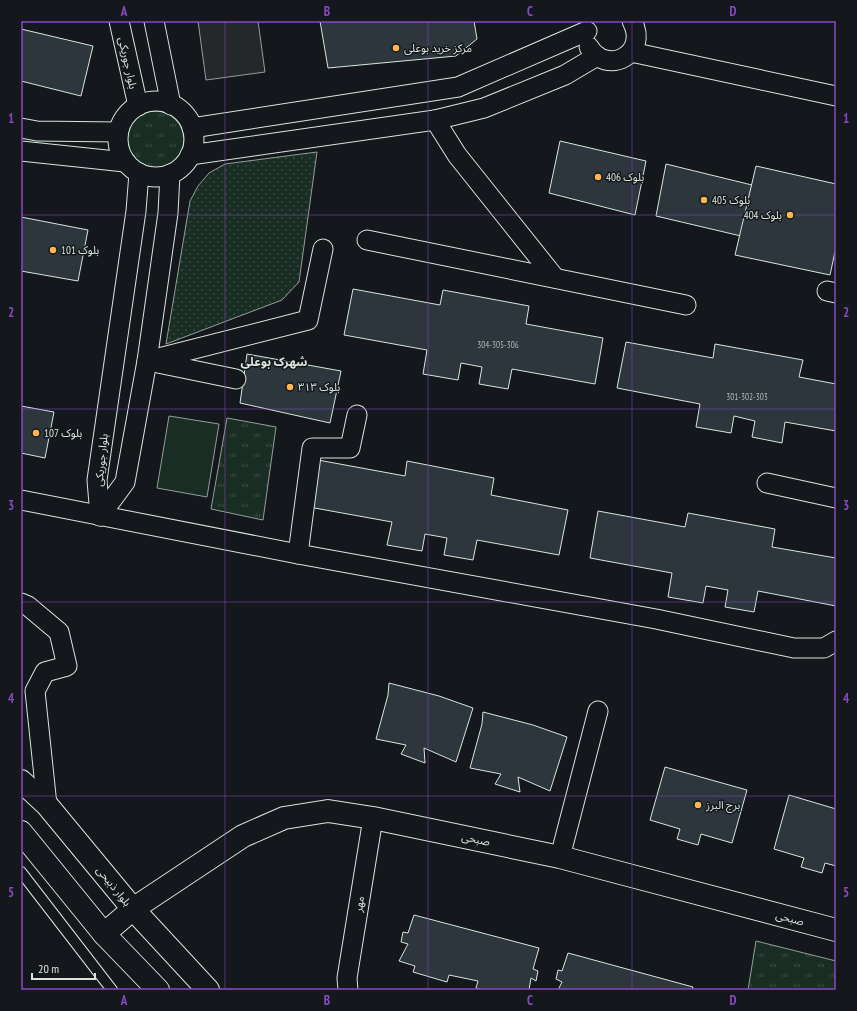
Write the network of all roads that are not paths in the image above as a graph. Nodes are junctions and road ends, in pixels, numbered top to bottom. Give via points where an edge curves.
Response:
1 (119, 21) edge
2 (154, 21) edge
3 (589, 26) edge
4 (637, 32) edge
5 (597, 56) junction
6 (836, 96) edge
7 (171, 105) junction
8 (138, 106) junction
9 (435, 120) junction
10 (21, 128) edge
11 (192, 128) junction
12 (118, 132) junction
13 (21, 151) edge
14 (190, 155) junction
15 (132, 167) junction
16 (170, 174) junction
17 (367, 240) dead end
18 (323, 249) dead end
19 (555, 278) junction
20 (686, 305) dead end
21 (147, 361) junction
22 (236, 379) dead end
23 (357, 415) dead end
24 (767, 484) dead end
25 (836, 498) edge
26 (21, 500) edge
27 (100, 516) junction
28 (298, 554) junction
29 (21, 603) edge
30 (836, 641) edge
31 (598, 711) dead end
32 (21, 781) edge
33 (47, 805) junction
34 (373, 818) junction
35 (21, 832) edge
36 (560, 856) junction
37 (21, 872) edge
38 (132, 909) junction
39 (836, 930) edge
40 (104, 934) junction
41 (112, 990) edge
42 (158, 990) edge
43 (208, 990) edge
44 (348, 990) edge

1 - 8 street, بلوار جوریکی
2 - 7 street
3 - 5 street via 586,38
3 - 11 street via 458,87
4 - 5 street via 626,57 611,61
4 - 6 street
5 - 9 street via 565,75 484,108
7 - 8 street via 154,102
7 - 11 street via 187,118
8 - 12 street via 122,122
9 - 14 street
9 - 19 street via 457,155
10 - 12 street via 37,131
11 - 14 street via 193,146
12 - 15 street via 120,152
13 - 15 street
14 - 16 street via 178,170
15 - 16 street via 149,176 160,177
15 - 27 street, بلوار جوریکی via 136,211 97,480
16 - 21 street, بلوار جوریکی via 168,213
17 - 19 street
18 - 21 street via 308,320
19 - 20 street
21 - 22 street
21 - 27 street, بلوار جوریکی via 125,482
23 - 28 street via 350,448 312,448
24 - 25 street
26 - 27 street
27 - 28 street
28 - 30 street via 656,619 794,648 824,648
29 - 33 street via 59,632 67,666 45,672 35,691
31 - 36 street
32 - 33 street, بلوار ذبیحی
33 - 38 street, بلوار ذبیحی
34 - 36 street, صبحی
34 - 38 street, صبحی via 328,811 284,818 243,836
34 - 44 street, مهر via 347,978
35 - 40 street
36 - 39 street, صبحی
37 - 41 lane
38 - 40 street, صبحی
38 - 43 street, بلوار ذبیحی
40 - 42 street

